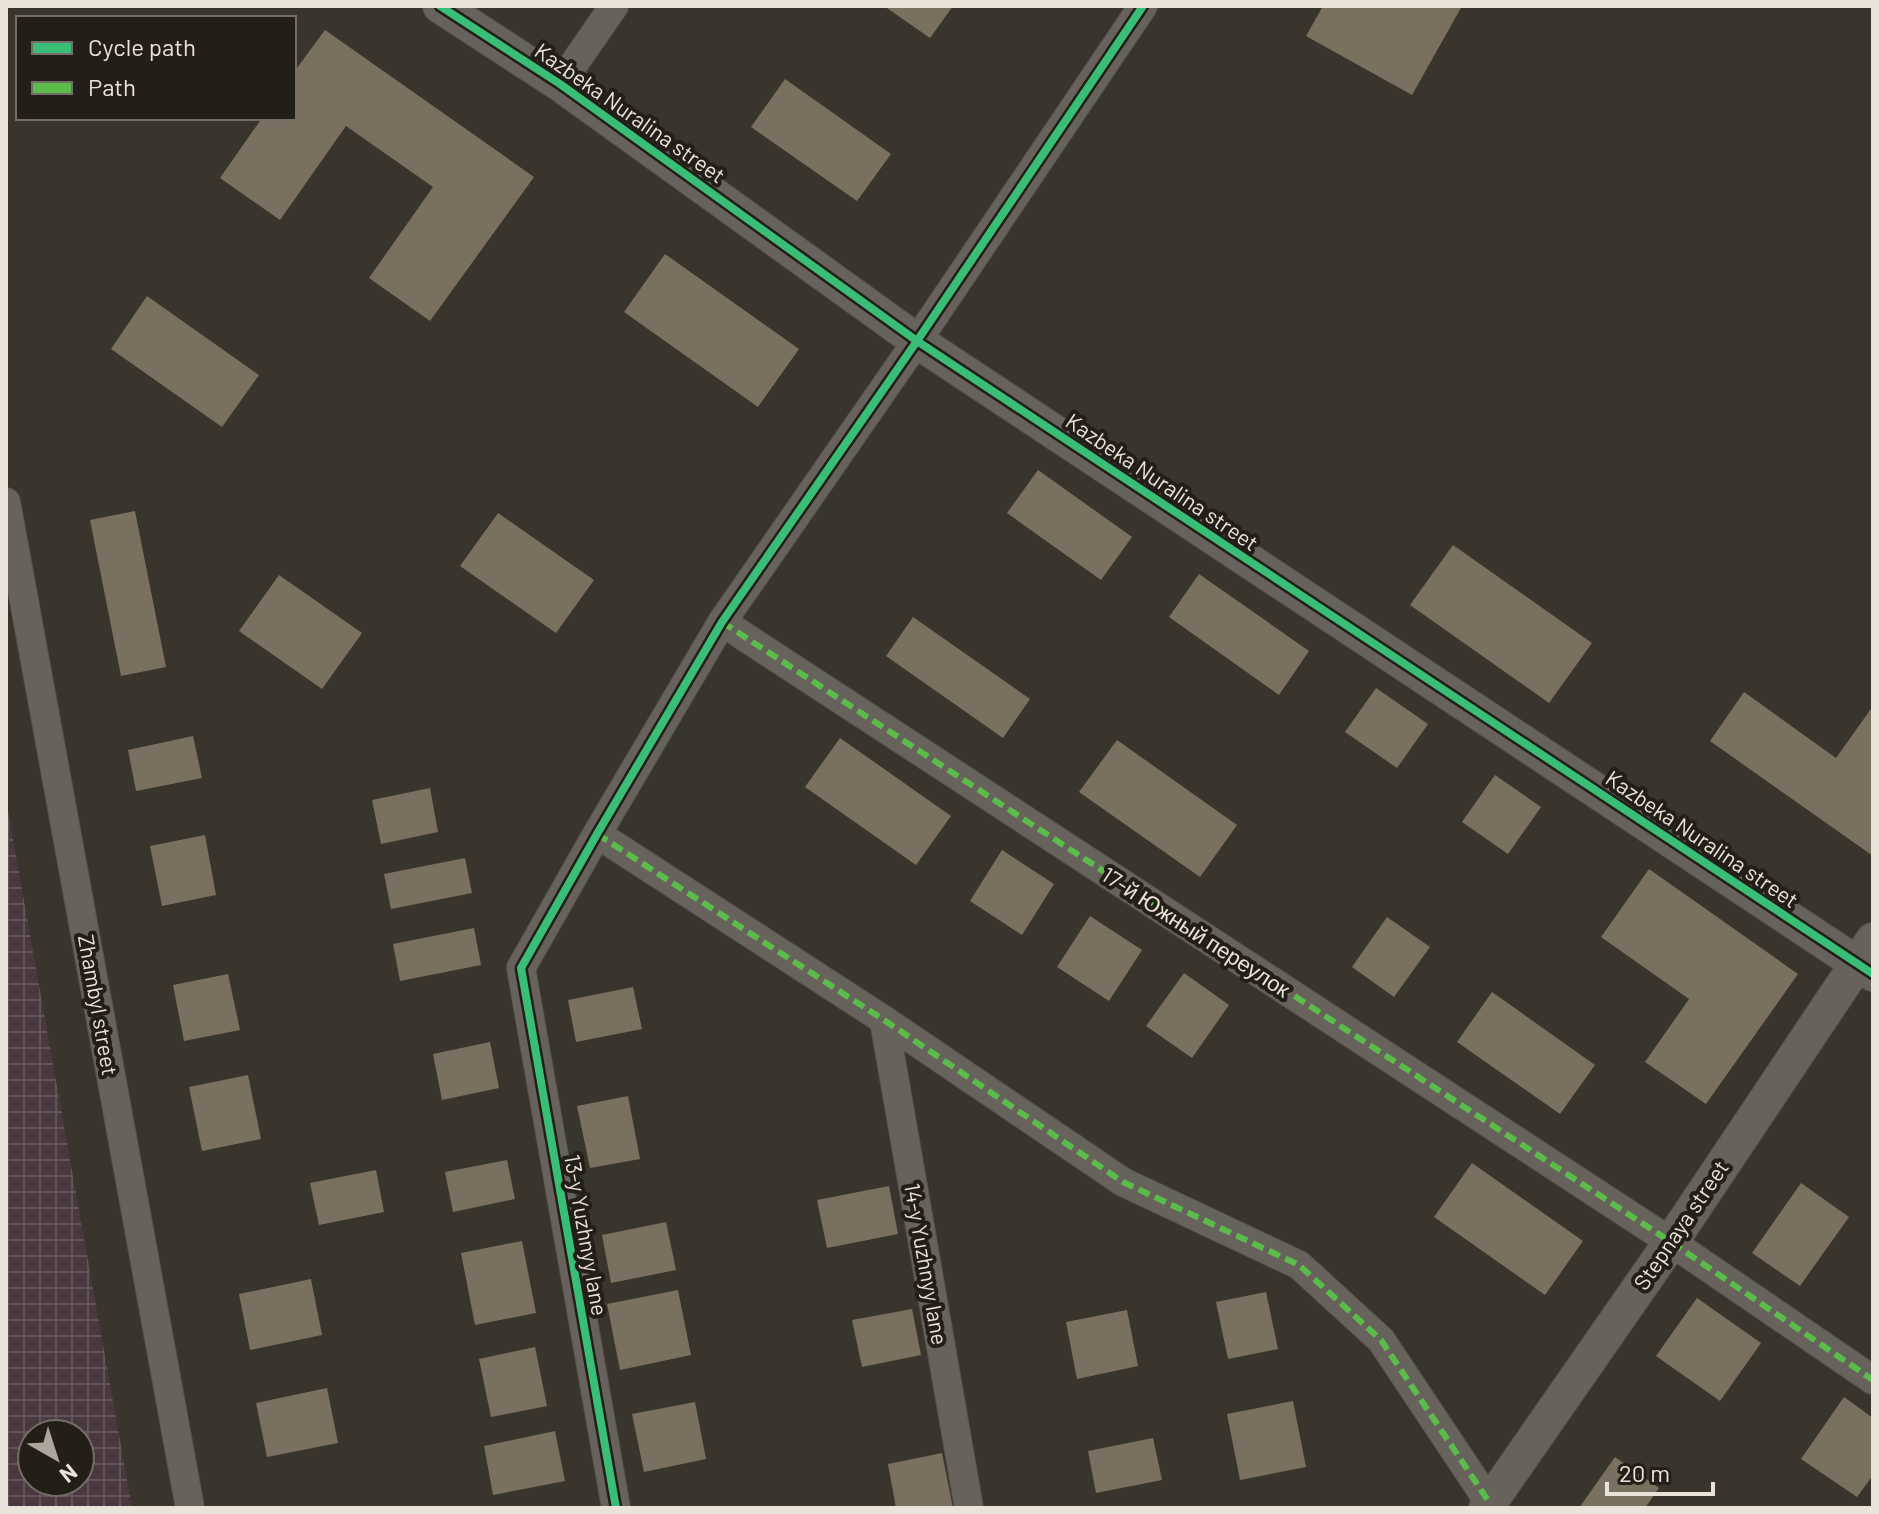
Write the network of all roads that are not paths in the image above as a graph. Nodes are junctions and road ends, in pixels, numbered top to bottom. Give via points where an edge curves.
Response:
1 (440, 6) edge
2 (614, 6) edge
3 (1143, 6) edge
4 (560, 84) junction
5 (917, 341) junction
6 (6, 502) edge
7 (722, 622) junction
8 (597, 834) junction
9 (1868, 959) edge
10 (884, 1020) junction
11 (1671, 1242) junction
12 (1873, 1380) edge
13 (1487, 1505) edge
14 (190, 1508) edge
15 (616, 1508) edge
16 (969, 1508) edge

1 - 4 street, Kazbeka Nuralina street
2 - 4 street
3 - 5 street
4 - 5 street, Kazbeka Nuralina street
5 - 7 street
5 - 9 street, Kazbeka Nuralina street
6 - 14 street, Zhambyl street
7 - 8 street
7 - 11 street, 17-й Южный переулок
8 - 10 street
8 - 15 street, 13-y Yuzhnyy lane via 521,968
9 - 11 street, Stepnaya street
10 - 13 street via 1123,1182 1299,1265 1381,1340
10 - 16 street, 14-y Yuzhnyy lane
11 - 12 street, 17-й Южный переулок
11 - 13 street, Stepnaya street

